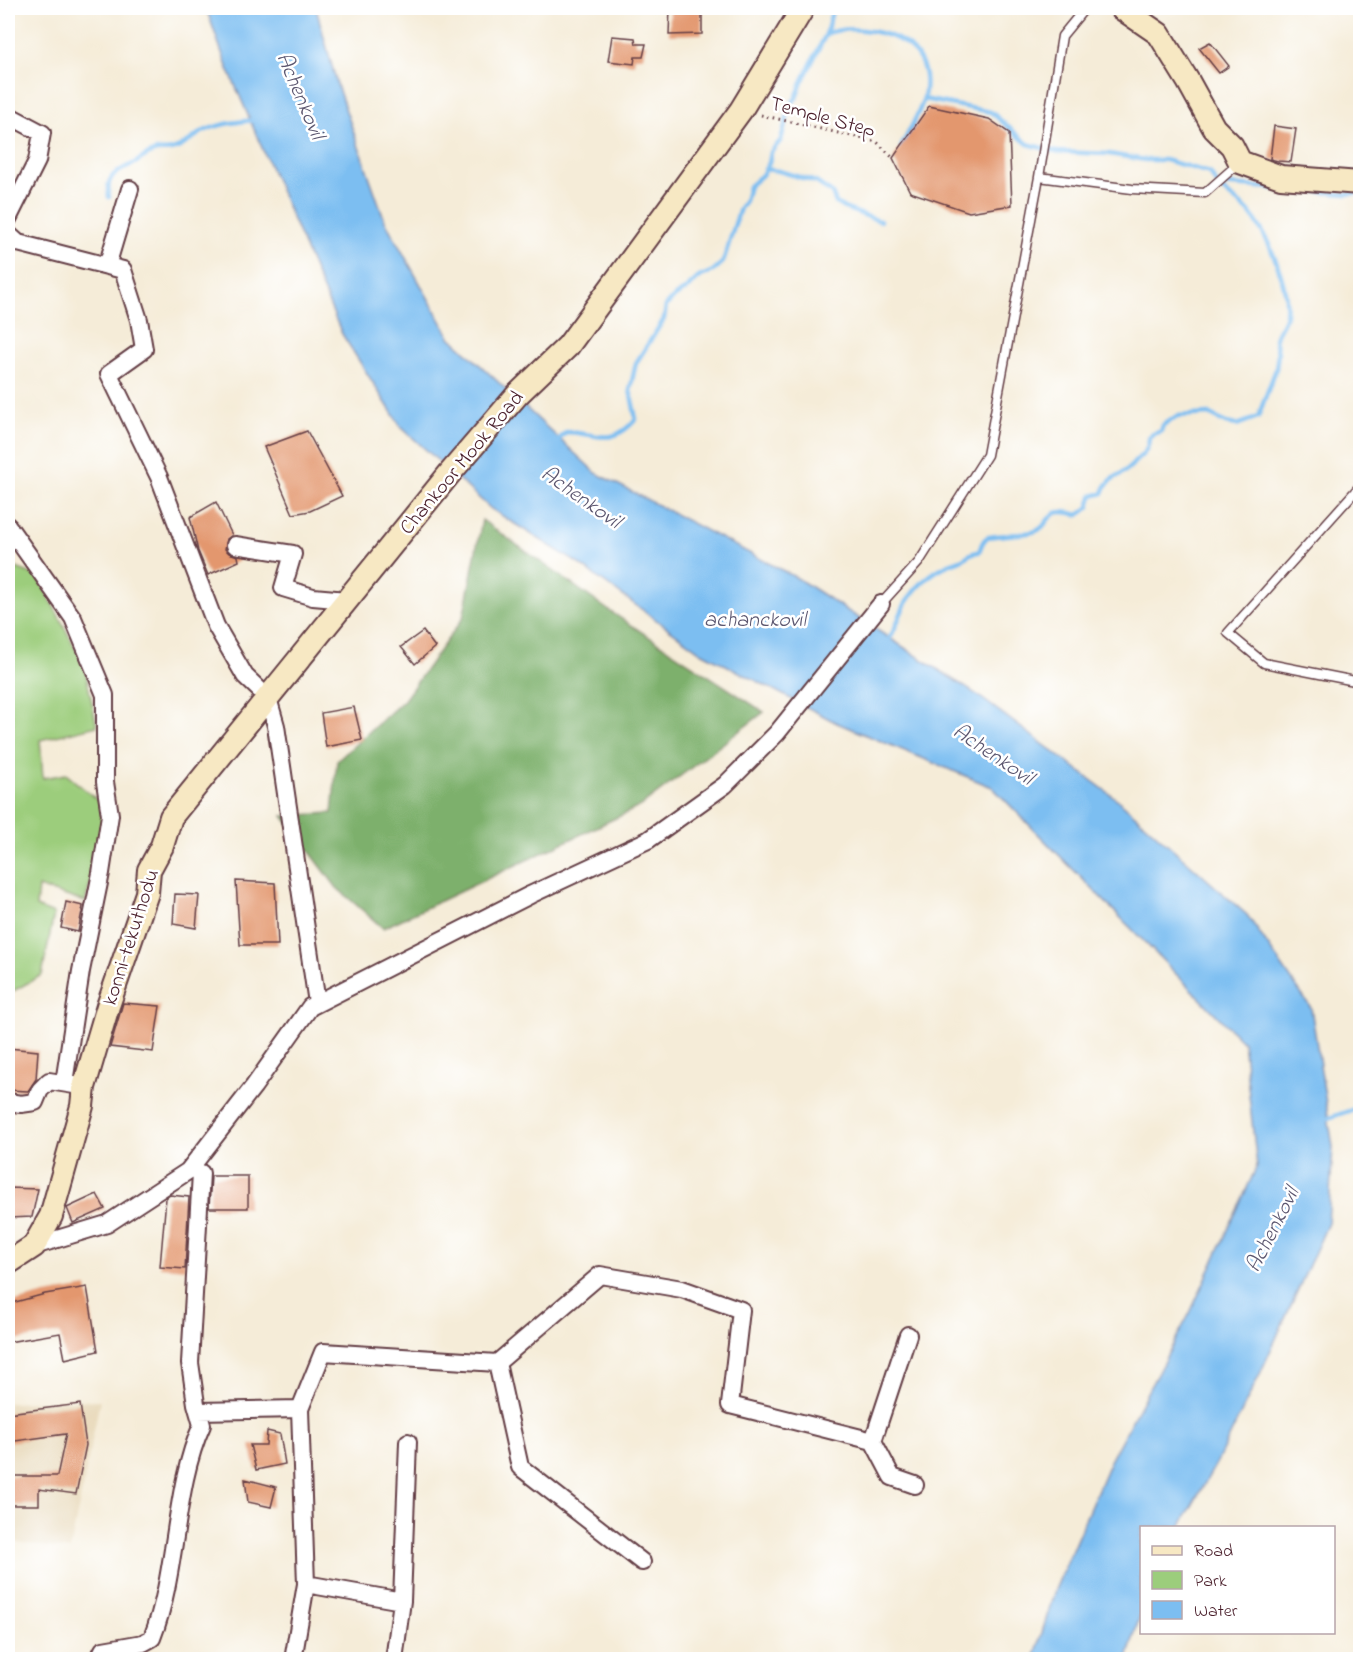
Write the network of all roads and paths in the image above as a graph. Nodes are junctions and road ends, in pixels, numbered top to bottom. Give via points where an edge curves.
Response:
1 (803, 8) edge
2 (1085, 8) edge
3 (1121, 8) edge
4 (741, 110) junction
5 (8, 115) edge
6 (893, 158) dead end
7 (1240, 162) junction
8 (1039, 177) junction
9 (1360, 183) edge
10 (130, 189) dead end
11 (8, 219) edge
12 (8, 234) edge
13 (107, 266) junction
14 (1360, 486) edge
15 (8, 526) edge
16 (235, 544) dead end
17 (354, 591) junction
18 (881, 604) joint
19 (1360, 682) edge
20 (268, 698) junction
21 (317, 1003) junction
22 (74, 1085) junction
23 (8, 1102) edge
24 (201, 1173) dead end
25 (34, 1246) junction
26 (8, 1263) edge
27 (908, 1335) dead end
28 (497, 1363) junction
29 (300, 1409) junction
30 (198, 1411) junction
31 (873, 1441) junction
32 (408, 1442) dead end
33 (915, 1485) dead end
34 (642, 1562) dead end
35 (306, 1584) junction
36 (402, 1601) junction
37 (98, 1659) edge
38 (293, 1659) edge
39 (394, 1659) edge

1 - 4 main road, Chankoor Mook Road
2 - 8 lane via 1062,36
3 - 7 main road via 1159,34 1214,128 1232,146
4 - 6 path, Temple Step via 877,142
4 - 17 main road, Chankoor Mook Road via 568,346 518,394
5 - 11 street via 42,133 37,161
7 - 8 lane via 1205,193 1132,189
7 - 9 main road via 1281,177
8 - 18 lane via 987,455 919,562
10 - 13 street
12 - 13 street via 18,243
13 - 20 street via 123,270 144,349 109,374 159,477 216,626 245,676
14 - 19 lane via 1228,633 1263,663
15 - 22 street via 73,618 105,695 105,782 110,815 81,970
16 - 17 street via 293,554 283,588 313,597
17 - 20 main road, konni-tekuthodu
18 - 21 street via 777,733 725,785 648,840
20 - 21 street via 276,726
20 - 22 main road, konni-tekuthodu via 171,817 149,870 147,894 108,1005
21 - 25 street via 310,1007 188,1171 106,1224
22 - 23 street via 49,1081 35,1101
22 - 25 main road, konni-tekuthodu via 82,1106 51,1216
24 - 30 street via 190,1338
25 - 26 main road, konni-tekuthodu
27 - 31 street
28 - 29 street via 322,1352
28 - 31 street via 600,1275 682,1289 741,1310 730,1405
28 - 34 street via 520,1467
29 - 30 street
29 - 35 street
30 - 37 street via 202,1425 192,1446 152,1638 103,1650
31 - 33 street via 892,1477
32 - 36 street
35 - 36 street
35 - 38 street
36 - 39 street

